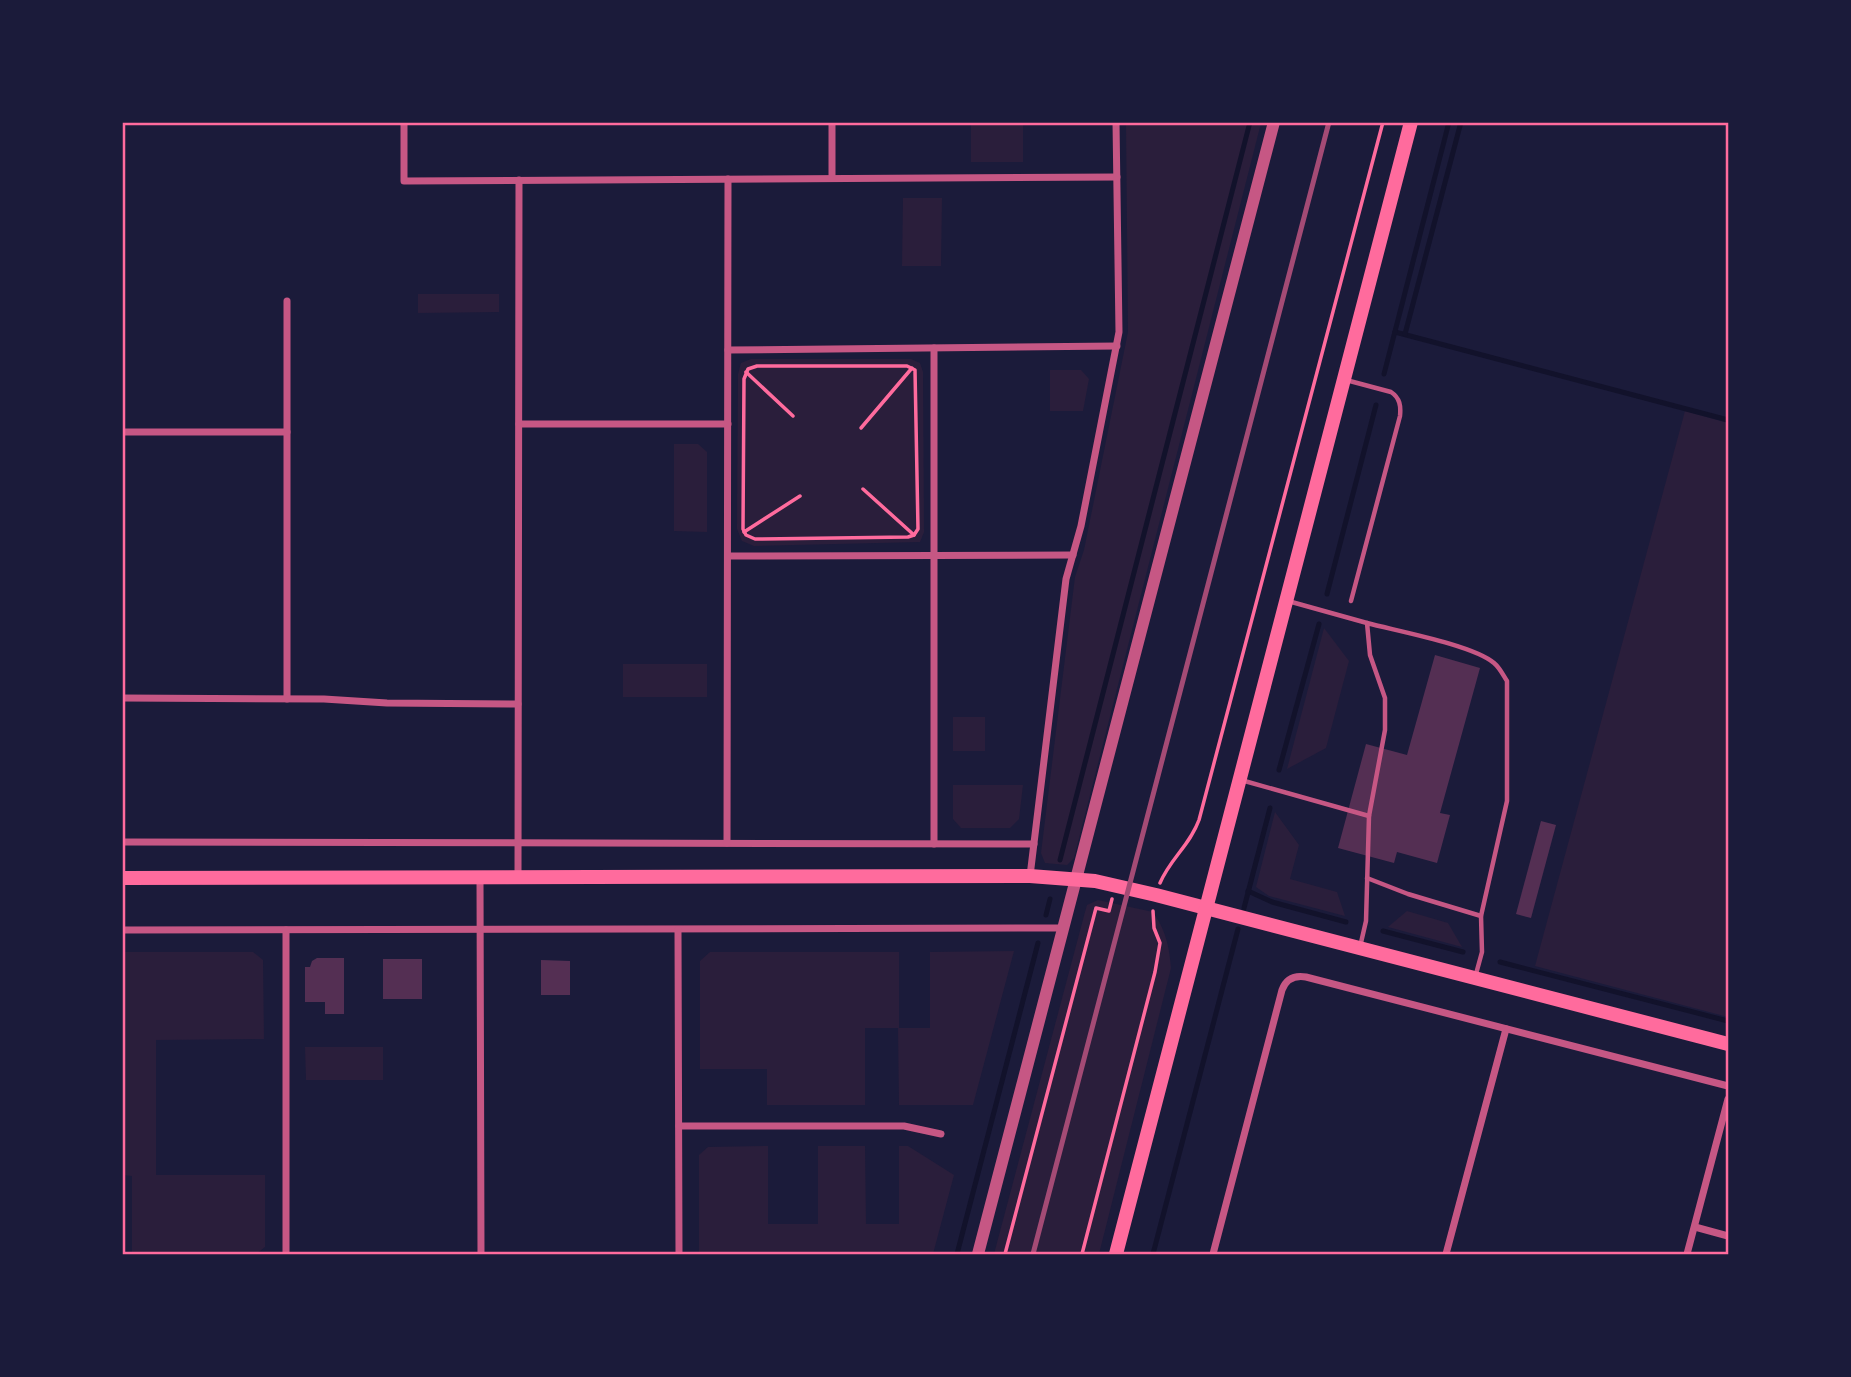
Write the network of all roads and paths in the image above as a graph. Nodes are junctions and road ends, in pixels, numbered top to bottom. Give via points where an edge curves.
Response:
1 (404, 122) edge
2 (832, 122) edge
3 (1116, 122) edge
4 (1274, 122) edge
5 (1382, 122) edge
6 (1411, 122) edge
7 (1117, 177) junction
8 (832, 178) junction
9 (728, 179) junction
10 (519, 180) junction
11 (286, 301) dead end
12 (1116, 346) junction
13 (934, 348) junction
14 (728, 350) junction
15 (912, 368) junction
16 (746, 372) junction
17 (1345, 379) junction
18 (793, 415) dead end
19 (519, 424) junction
20 (728, 424) junction
21 (861, 428) dead end
22 (122, 432) edge
23 (287, 432) junction
24 (863, 489) dead end
25 (800, 496) dead end
26 (744, 532) junction
27 (914, 535) junction
28 (934, 555) junction
29 (1073, 555) junction
30 (728, 556) junction
31 (1287, 600) junction
32 (1351, 601) dead end
33 (1367, 623) junction
34 (122, 698) edge
35 (287, 699) junction
36 (518, 704) junction
37 (1240, 780) junction
38 (1369, 816) junction
39 (122, 842) edge
40 (518, 843) junction
41 (727, 843) junction
42 (934, 844) junction
43 (1034, 844) junction
44 (1030, 876) junction
45 (480, 877) junction
46 (518, 877) junction
47 (122, 878) edge
48 (1076, 878) junction
49 (1367, 878) junction
50 (1115, 886) junction
51 (1156, 895) junction
52 (1208, 908) junction
53 (1481, 916) junction
54 (1063, 928) junction
55 (122, 930) edge
56 (286, 930) junction
57 (480, 930) junction
58 (678, 930) junction
59 (1359, 947) junction
60 (1476, 978) junction
61 (1506, 1028) junction
62 (1728, 1044) edge
63 (1728, 1086) edge
64 (1728, 1099) edge
65 (679, 1126) junction
66 (942, 1134) dead end
67 (1695, 1227) junction
68 (1728, 1236) edge
69 (286, 1255) edge
70 (481, 1255) edge
71 (679, 1255) edge
72 (978, 1255) edge
73 (1005, 1255) edge
74 (1082, 1255) edge
75 (1116, 1255) edge
76 (1213, 1255) edge
77 (1446, 1255) edge
78 (1687, 1255) edge

1 - 10 street via 404,181
2 - 8 street
3 - 7 street
4 - 48 street
5 - 51 path via 1199,820 1190,842 1161,879
6 - 17 main road
7 - 8 street
7 - 12 street
8 - 9 street
9 - 10 street
9 - 14 street
10 - 19 street
11 - 23 street
12 - 13 street
12 - 29 street
13 - 14 street
13 - 28 street
14 - 20 street
15 - 16 path via 757,366
15 - 21 path
15 - 27 path via 917,376 918,528
16 - 18 path
16 - 26 path
17 - 31 main road
17 - 32 lane via 1391,392 1400,405
19 - 20 street
19 - 36 street
20 - 30 street
22 - 23 street
23 - 35 street
24 - 27 path
25 - 26 path
26 - 27 path via 755,539
28 - 29 street
28 - 30 street
28 - 42 street
29 - 43 street via 1065,587
30 - 41 street
31 - 33 lane
31 - 37 main road
33 - 38 lane via 1370,655 1385,698 1385,730
33 - 53 lane via 1484,656 1507,681 1507,801
34 - 35 street
35 - 36 street
36 - 40 street
37 - 38 lane
37 - 52 main road
38 - 49 lane
39 - 40 street
40 - 41 street
40 - 46 street
41 - 42 street
42 - 43 street
43 - 44 street
44 - 46 main road
44 - 48 main road
45 - 46 main road
45 - 47 main road
45 - 57 street
48 - 50 main road
48 - 54 street
49 - 53 lane
49 - 59 lane via 1366,921
50 - 51 main road
50 - 73 path via 1109,911 1096,908
51 - 52 main road
51 - 74 path via 1152,917 1160,943 1155,972
52 - 59 main road
52 - 75 main road
53 - 60 lane via 1482,952
54 - 58 street
54 - 72 street
55 - 56 street
56 - 57 street
56 - 69 street
57 - 58 street
57 - 70 street
58 - 65 street
59 - 60 main road
60 - 62 main road
61 - 63 street
61 - 76 street via 1306,977 1290,978 1282,990
61 - 77 street
64 - 67 street
65 - 66 street via 904,1126
65 - 71 street
67 - 68 street
67 - 78 street

